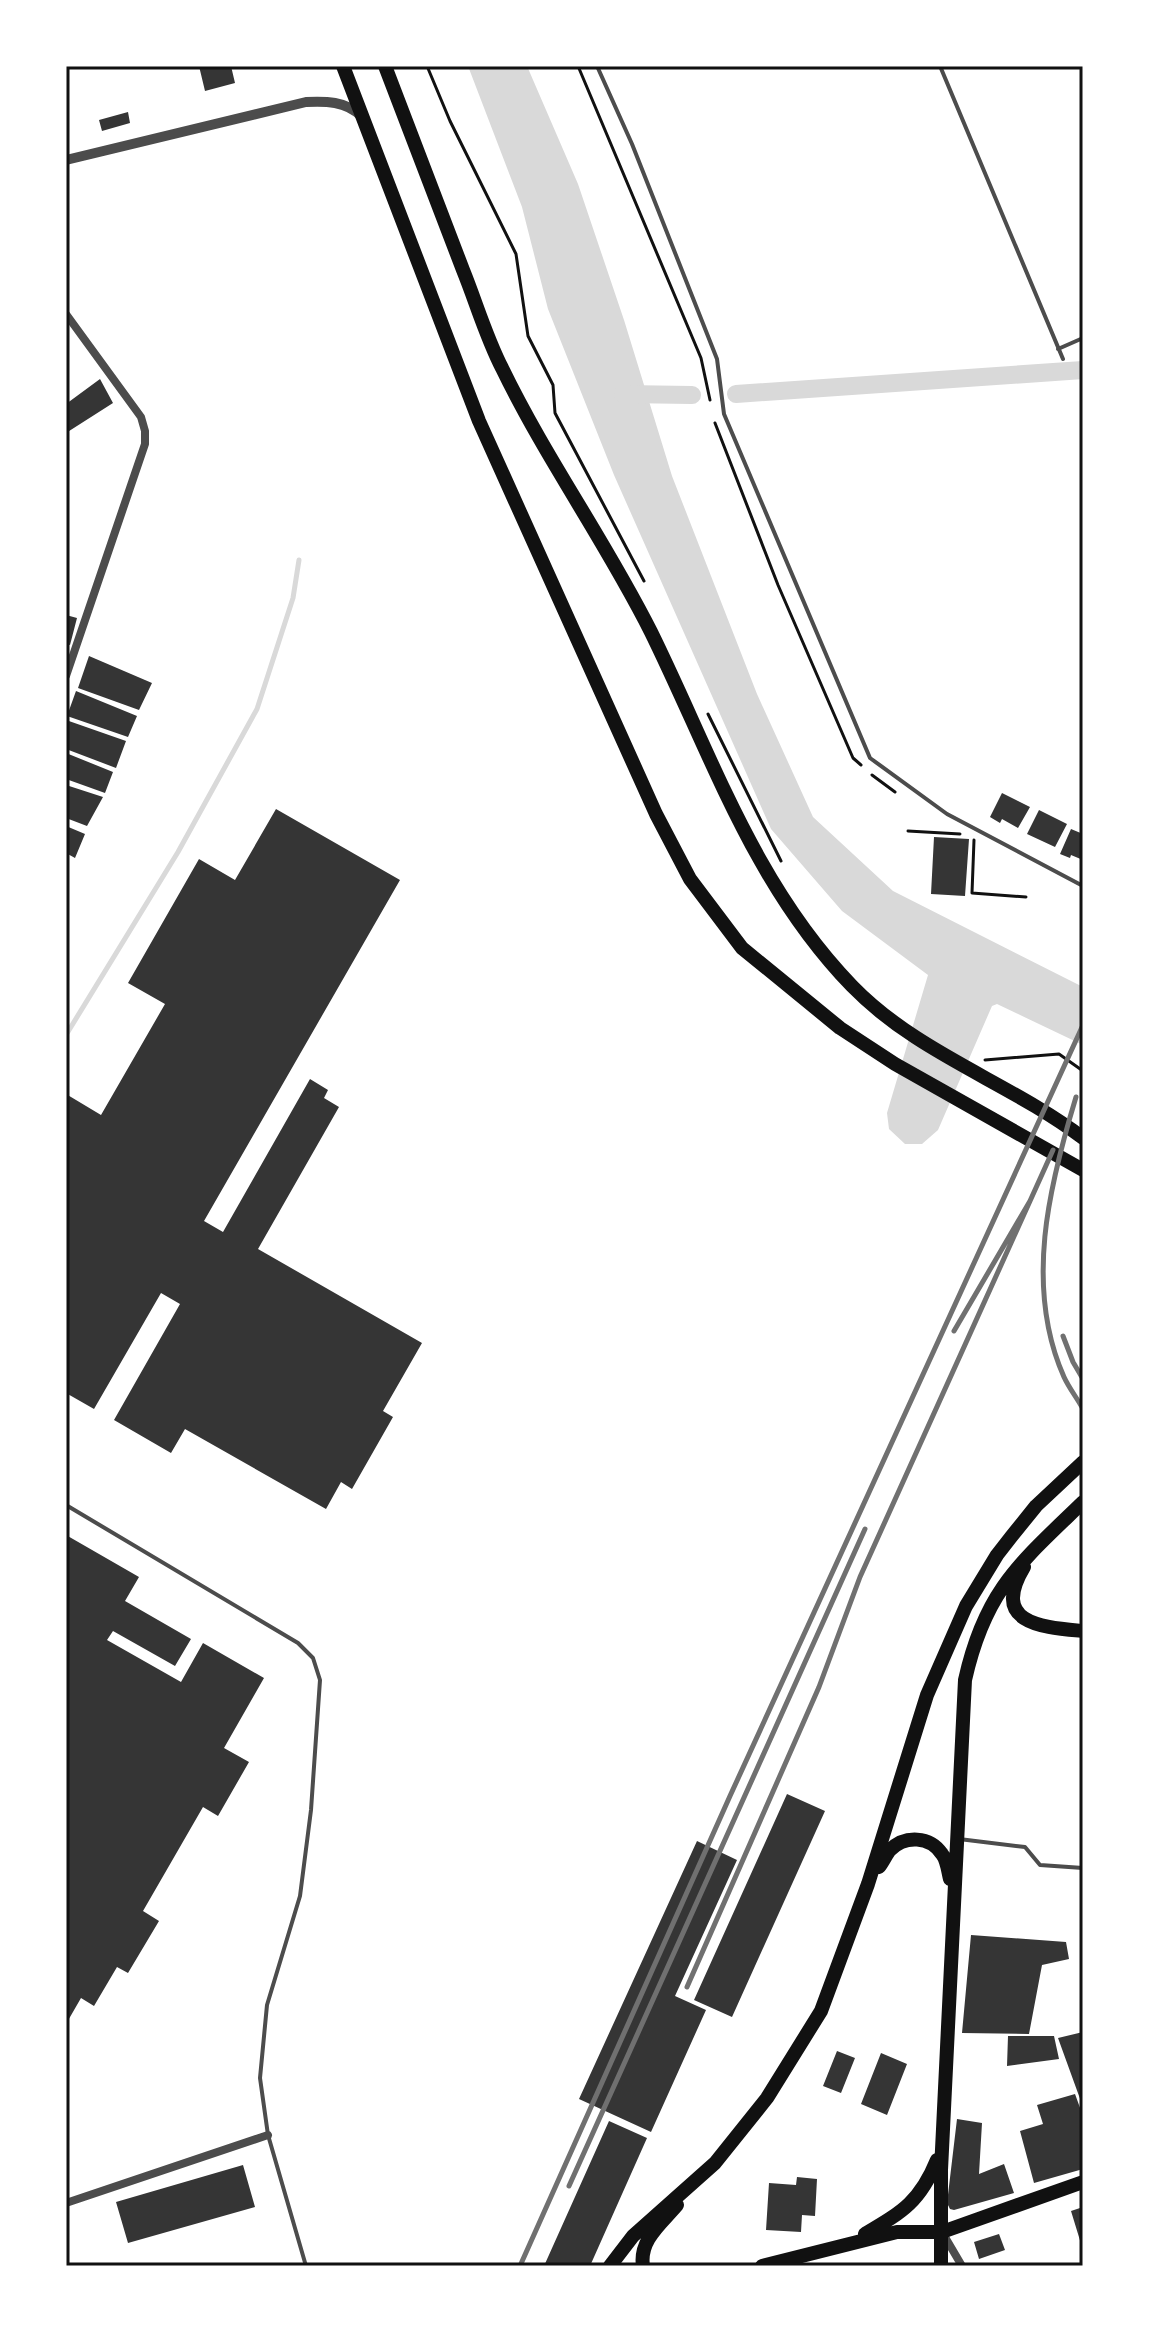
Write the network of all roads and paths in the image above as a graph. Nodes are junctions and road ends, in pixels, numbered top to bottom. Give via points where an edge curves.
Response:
1 (343, 66) edge
2 (385, 66) edge
3 (427, 66) edge
4 (597, 66) edge
5 (940, 66) edge
6 (364, 119) junction
7 (66, 160) edge
8 (66, 314) edge
9 (1083, 338) edge
10 (1058, 349) junction
11 (1063, 359) dead end
12 (644, 581) dead end
13 (66, 676) edge
14 (707, 711) dead end
15 (908, 831) dead end
16 (961, 834) dead end
17 (974, 834) dead end
18 (787, 873) dead end
19 (1083, 886) edge
20 (1026, 897) dead end
21 (982, 1060) dead end
22 (1083, 1071) edge
23 (1048, 1112) junction
24 (1083, 1130) edge
25 (1083, 1138) edge
26 (1083, 1170) edge
27 (1083, 1462) edge
28 (1083, 1502) edge
29 (66, 1505) edge
30 (1046, 1538) junction
31 (1083, 1631) edge
32 (957, 1839) junction
33 (1083, 1868) edge
34 (868, 1884) junction
35 (955, 1895) junction
36 (944, 2132) junction
37 (268, 2135) junction
38 (715, 2163) junction
39 (1083, 2182) edge
40 (66, 2203) edge
41 (942, 2232) junction
42 (847, 2245) junction
43 (306, 2266) edge
44 (610, 2266) edge
45 (643, 2266) edge
46 (762, 2266) edge
47 (941, 2266) edge
48 (962, 2266) edge

1 - 6 main road
2 - 23 main road via 501,366 623,577 782,901 815,946 902,1030
3 - 12 path via 516,254 528,336 553,385 555,413
4 - 19 lane via 717,359 724,414 870,758 947,814
5 - 10 lane
6 - 7 street via 328,101 306,102
6 - 26 main road via 479,421 690,879 742,948 840,1028
8 - 13 street via 141,417 145,444
9 - 10 lane
10 - 11 lane
14 - 18 path
15 - 16 path
17 - 20 path via 972,893
21 - 22 path via 1059,1054
23 - 24 main road
23 - 25 main road
27 - 34 main road via 1027,1516 968,1602 927,1695
28 - 30 main road
29 - 37 lane via 298,1643 313,1658 320,1680 302,1882 267,2005 260,2078
30 - 31 main road via 1017,1578 1015,1608 1039,1627
30 - 32 main road via 1019,1563 991,1603 977,1635 965,1680
32 - 33 lane via 1025,1847 1040,1865
32 - 35 main road
34 - 35 main road via 891,1849 906,1840 920,1840 944,1855
34 - 38 main road via 821,2011 767,2098
35 - 36 main road
36 - 41 main road
36 - 42 main road via 930,2175 913,2203
37 - 40 street
37 - 43 lane
38 - 44 main road via 633,2236
38 - 45 main road via 648,2237 641,2250
39 - 41 main road
41 - 42 main road via 897,2232
41 - 47 main road
41 - 48 street
42 - 46 main road

